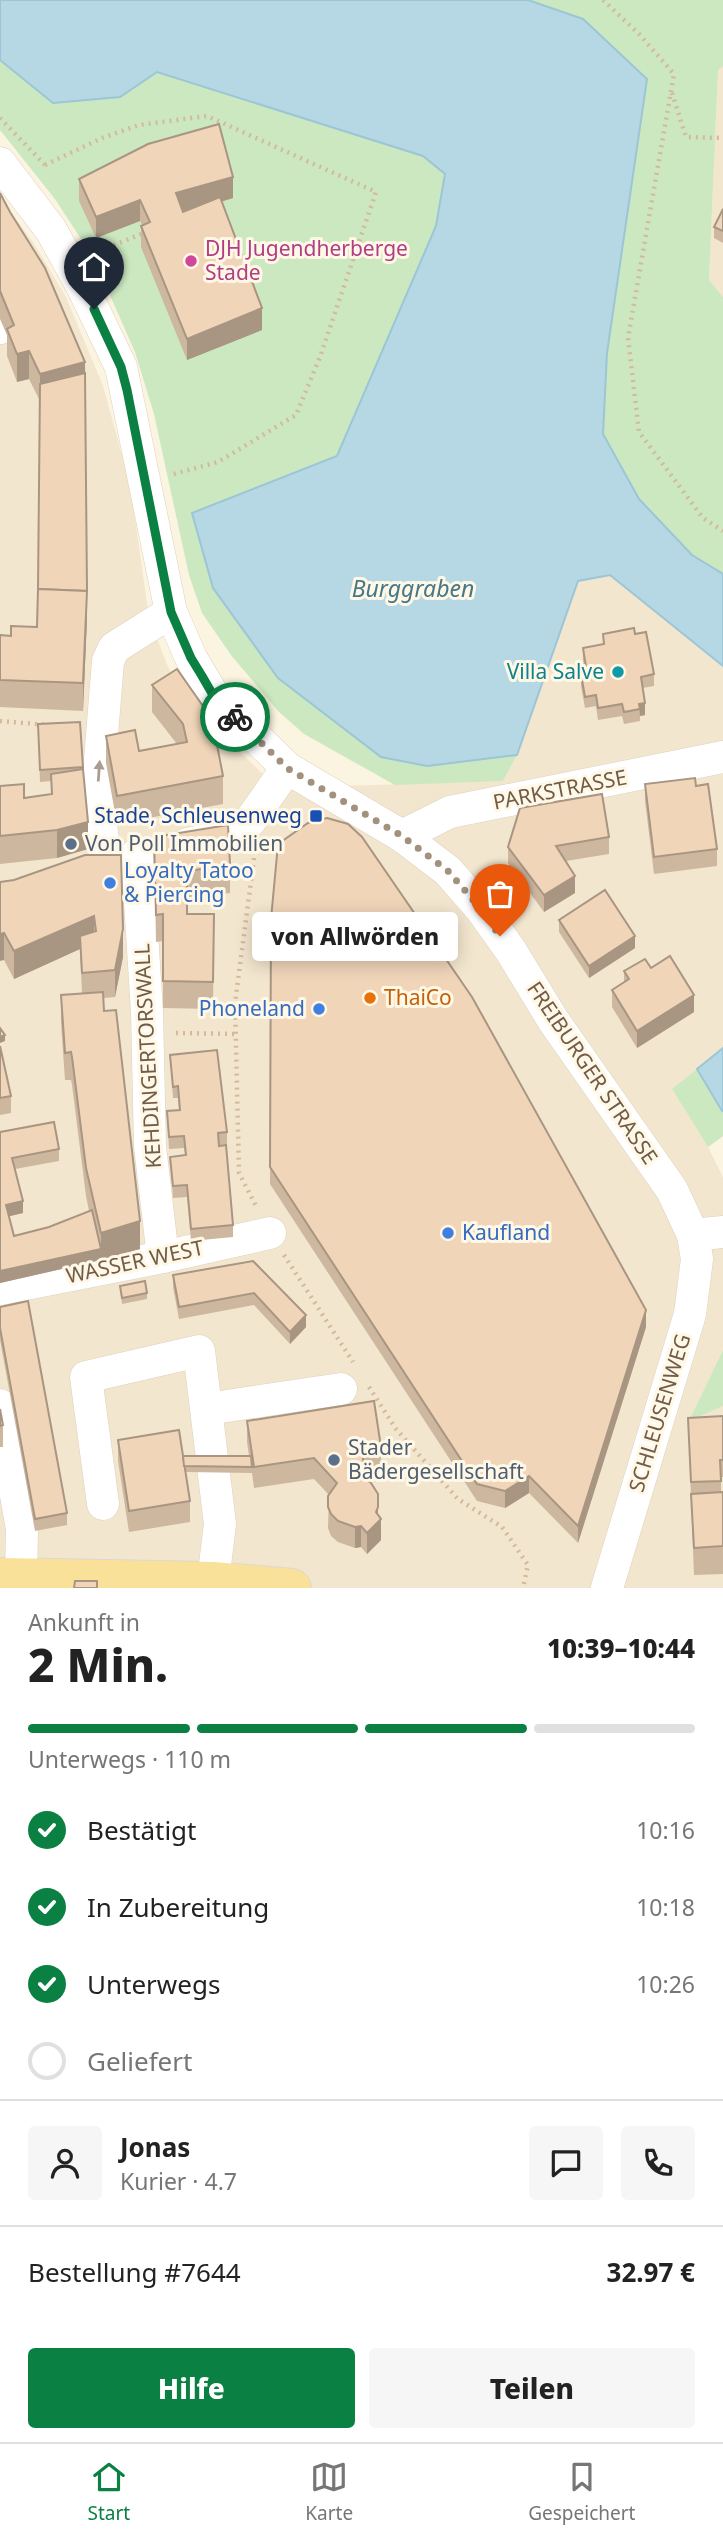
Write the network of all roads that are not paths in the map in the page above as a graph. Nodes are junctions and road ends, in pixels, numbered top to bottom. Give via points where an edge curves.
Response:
1 (0, 163) edge
2 (171, 612) junction
3 (723, 757) edge
4 (287, 768) junction
5 (402, 836) junction
6 (137, 855) junction
7 (271, 1233) road end
8 (708, 1234) edge
9 (163, 1257) junction
10 (723, 1264) edge
11 (0, 1289) edge
12 (355, 1381) road end
13 (0, 1405) edge
14 (207, 1409) junction
15 (103, 1504) dead end
16 (11, 1577) edge
17 (213, 1581) junction
18 (284, 1587) edge
19 (607, 1588) edge

1 - 2 street, FREIBURGER STRASSE via 51,230 71,294 121,367
2 - 4 street, FREIBURGER STRASSE via 213,695
6 -> 2 street via 94,864 108,661 114,648
3 - 5 street, PARKSTRASSE via 450,812
4 - 5 street, FREIBURGER STRASSE
4 - 6 street via 250,821 220,837
5 - 8 street, FREIBURGER STRASSE via 448,871 481,909 553,1020
6 - 9 street, KEHDINGERTORSWALL via 150,1146
7 - 9 street, WASSER WEST
8 - 10 street
8 - 19 street, SCHLEUSENWEG via 697,1259 691,1314
9 - 11 street, WASSER WEST
12 - 14 street
13 - 16 street via 22,1529
14 - 15 street via 199,1351 86,1377
14 - 17 street via 220,1524
16 - 17 main road
17 - 18 main road

